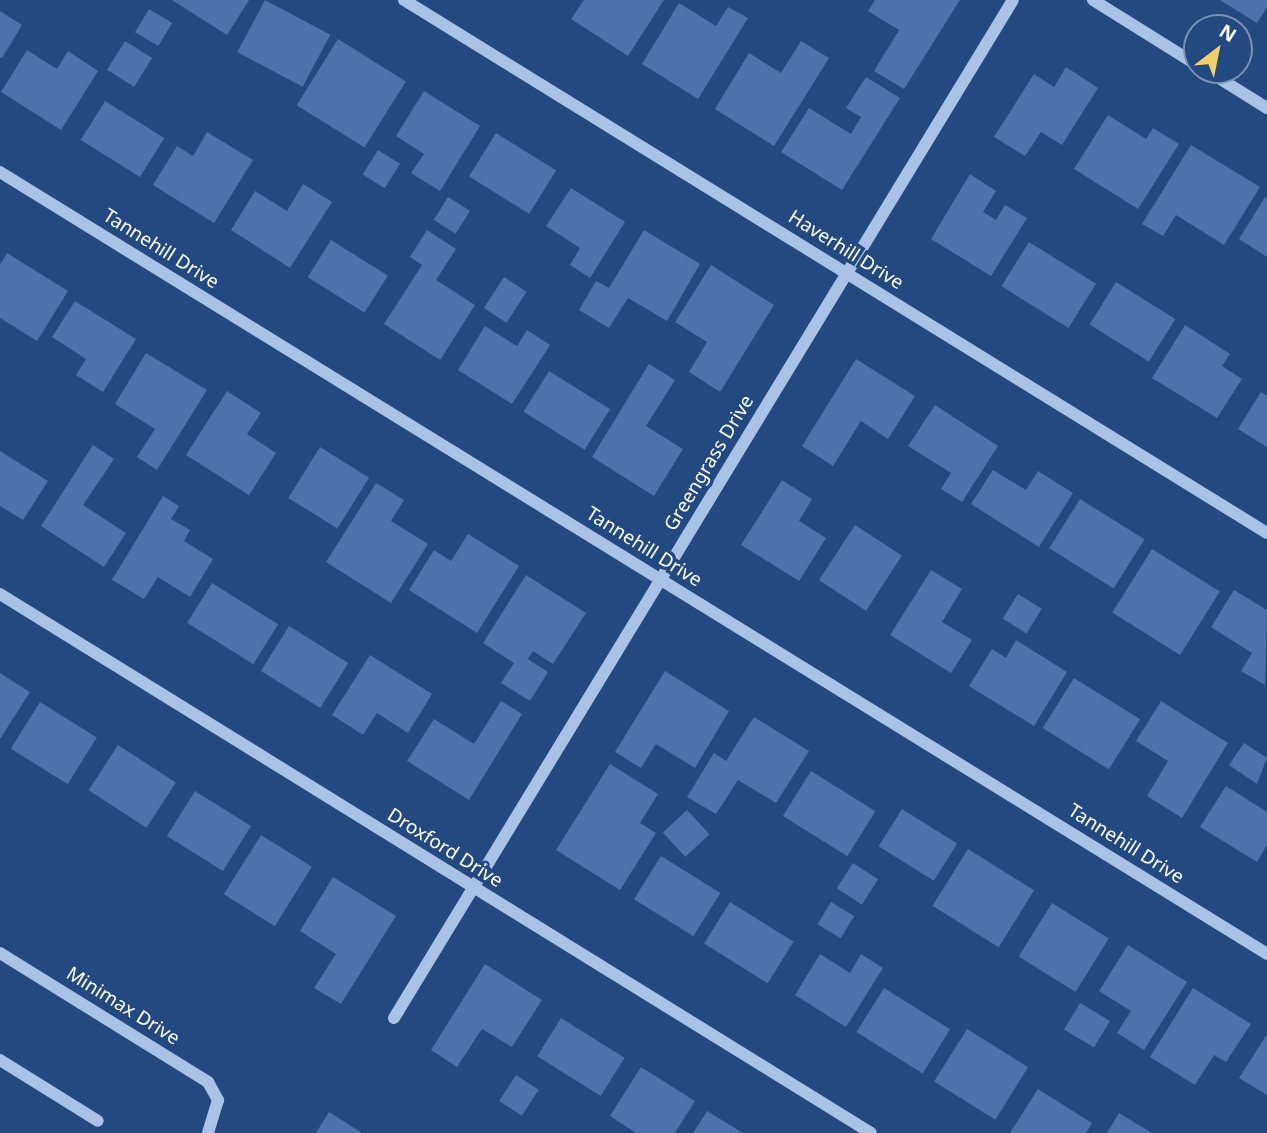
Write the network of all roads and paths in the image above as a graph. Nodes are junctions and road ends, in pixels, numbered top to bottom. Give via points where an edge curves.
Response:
1 (404, 0) edge
2 (1013, 0) edge
3 (1093, 0) edge
4 (1183, 56) edge
5 (1228, 84) edge
6 (1267, 108) edge
7 (0, 172) edge
8 (847, 273) junction
9 (1267, 533) edge
10 (661, 580) junction
11 (0, 594) edge
12 (473, 888) junction
13 (0, 954) edge
14 (1267, 954) edge
15 (394, 1018) dead end
16 (0, 1060) edge
17 (98, 1121) dead end
18 (208, 1133) edge
19 (871, 1133) edge

1 - 8 street, Haverhill Drive
2 - 8 street, Greengrass Drive
3 - 4 street
5 - 6 street
7 - 10 street, Tannehill Drive
8 - 9 street, Haverhill Drive
8 - 10 street, Greengrass Drive
10 - 12 street, Greengrass Drive
10 - 14 street, Tannehill Drive
11 - 12 street, Droxford Drive
12 - 15 street, Greengrass Drive
12 - 19 street, Droxford Drive
13 - 18 street, Minimax Drive via 208,1082 218,1101
16 - 17 street

